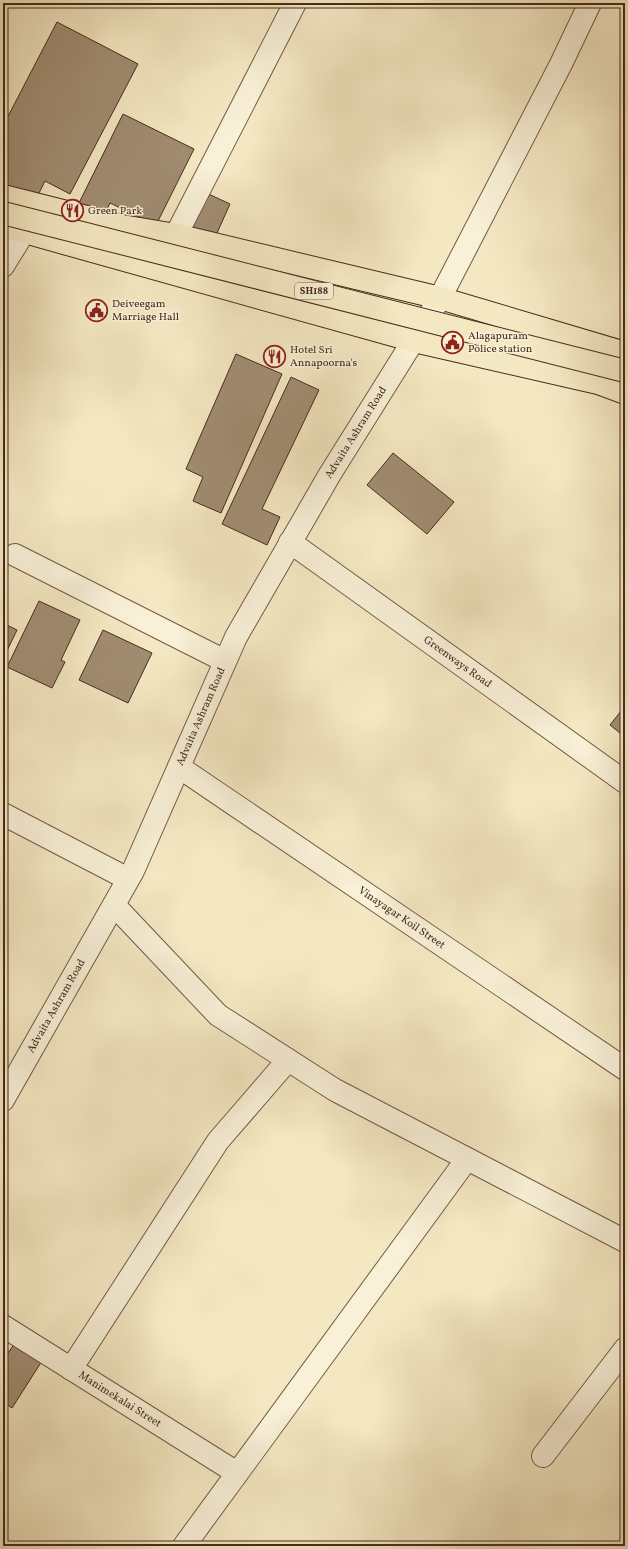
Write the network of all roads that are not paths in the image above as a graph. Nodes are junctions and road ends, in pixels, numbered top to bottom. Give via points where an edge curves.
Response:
1 (295, 3) edge
2 (590, 3) edge
3 (3, 196) edge
4 (3, 213) edge
5 (3, 226) edge
6 (24, 232) junction
7 (176, 235) junction
8 (3, 266) edge
9 (440, 298) junction
10 (414, 341) junction
11 (625, 353) edge
12 (625, 371) edge
13 (598, 383) junction
14 (625, 390) edge
15 (625, 393) edge
16 (625, 403) edge
17 (290, 542) junction
18 (16, 555) dead end
19 (225, 661) junction
20 (179, 767) junction
21 (625, 782) edge
22 (3, 814) edge
23 (128, 879) junction
24 (114, 905) junction
25 (288, 1060) junction
26 (11, 1067) edge
27 (625, 1069) edge
28 (3, 1100) edge
29 (467, 1159) junction
30 (625, 1240) edge
31 (3, 1326) edge
32 (625, 1350) edge
33 (71, 1369) junction
34 (543, 1456) dead end
35 (237, 1473) junction
36 (184, 1546) edge

1 - 7 street
2 - 9 street, Advaita Ashram Road
3 - 7 main road via 122,226
4 - 12 main road, SH188, bridge
5 - 6 main road
6 - 8 street
6 - 10 main road
7 - 9 main road
9 - 10 street, Advaita Ashram Road
9 - 11 main road
10 - 13 main road
10 - 17 street, Advaita Ashram Road
13 - 14 main road
13 - 15 main road
13 - 16 street
17 - 19 street, Advaita Ashram Road
17 - 21 street, Greenways Road
18 - 19 street
19 - 20 street, Advaita Ashram Road
20 - 23 street, Advaita Ashram Road
20 - 27 street, Vinayagar Koil Street
22 - 23 street
23 - 24 street, Advaita Ashram Road
24 - 25 street via 218,1014
24 - 26 street, Advaita Ashram Road
25 - 29 street via 335,1090
25 - 33 street via 218,1141
26 - 28 street, Advaita Ashram Road
29 - 30 street
29 - 35 street
31 - 33 street, Manimekalai Street
32 - 34 street
33 - 35 street, Manimekalai Street
35 - 36 street

